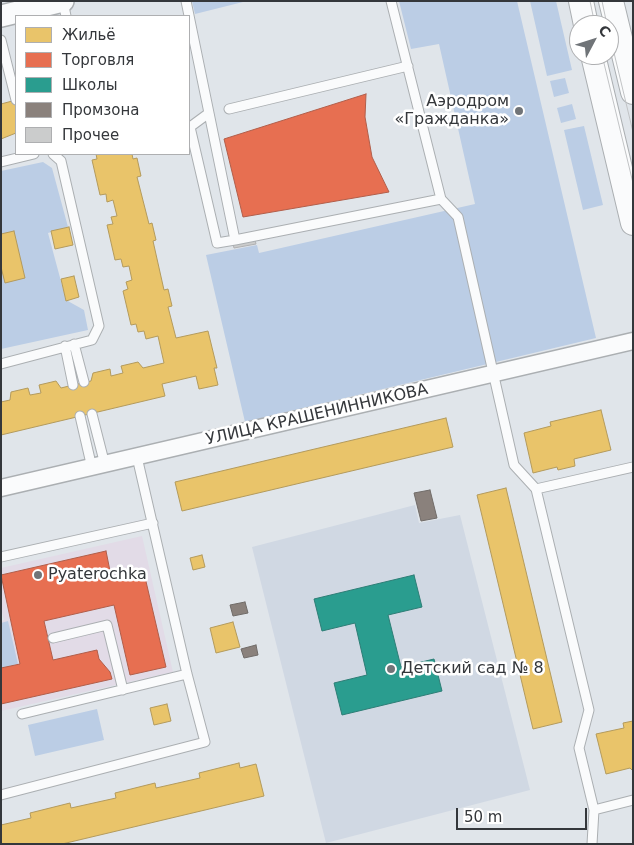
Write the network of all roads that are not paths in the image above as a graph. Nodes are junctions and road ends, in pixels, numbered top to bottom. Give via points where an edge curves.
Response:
1 (63, 1) edge
2 (186, 1) edge
3 (392, 1) edge
4 (581, 1) edge
5 (611, 1) edge
6 (66, 15) edge
7 (189, 15) edge
8 (584, 15) edge
9 (1, 16) edge
10 (190, 20) edge
11 (1, 40) edge
12 (595, 65) edge
13 (408, 66) junction
14 (633, 92) edge
15 (15, 96) edge
16 (229, 109) dead end
17 (209, 113) junction
18 (26, 155) edge
19 (54, 155) edge
20 (1, 162) edge
21 (441, 199) junction
22 (633, 223) edge
23 (235, 240) junction
24 (633, 341) edge
25 (69, 345) junction
26 (1, 364) edge
27 (492, 374) junction
28 (84, 382) dead end
29 (73, 385) dead end
30 (92, 414) dead end
31 (80, 416) dead end
32 (137, 457) junction
33 (98, 466) junction
34 (633, 467) edge
35 (1, 488) edge
36 (536, 489) junction
37 (152, 523) junction
38 (1, 557) edge
39 (53, 638) dead end
40 (187, 674) junction
41 (123, 690) junction
42 (22, 714) dead end
43 (1, 795) edge
44 (633, 800) edge
45 (594, 810) junction
46 (592, 844) edge

1 - 6 lane
1 - 9 street
2 - 7 lane
3 - 13 lane
4 - 8 main road
5 - 14 main road
10 - 17 lane
11 - 15 lane
12 - 22 main road
13 - 16 lane
13 - 21 lane
17 - 23 lane
17 - 23 lane via 190,127 217,243
18 - 20 lane
19 - 25 lane via 61,161 99,326 92,340
21 - 23 lane
21 - 27 lane via 458,217
24 - 27 street, УЛИЦА КРАШЕНИННИКОВА
25 - 26 lane
25 - 28 lane
25 - 29 lane
27 - 32 street, УЛИЦА КРАШЕНИННИКОВА
27 - 36 lane via 514,464
30 - 33 lane
31 - 33 lane
32 - 33 street, УЛИЦА КРАШЕНИННИКОВА
32 - 37 lane
33 - 35 street, УЛИЦА КРАШЕНИННИКОВА
34 - 36 lane
36 - 45 lane via 589,710 579,748
37 - 38 lane
37 - 40 lane
39 - 41 lane via 108,625
40 - 41 lane
40 - 43 lane via 205,742
41 - 42 lane
44 - 45 lane
45 - 46 lane

